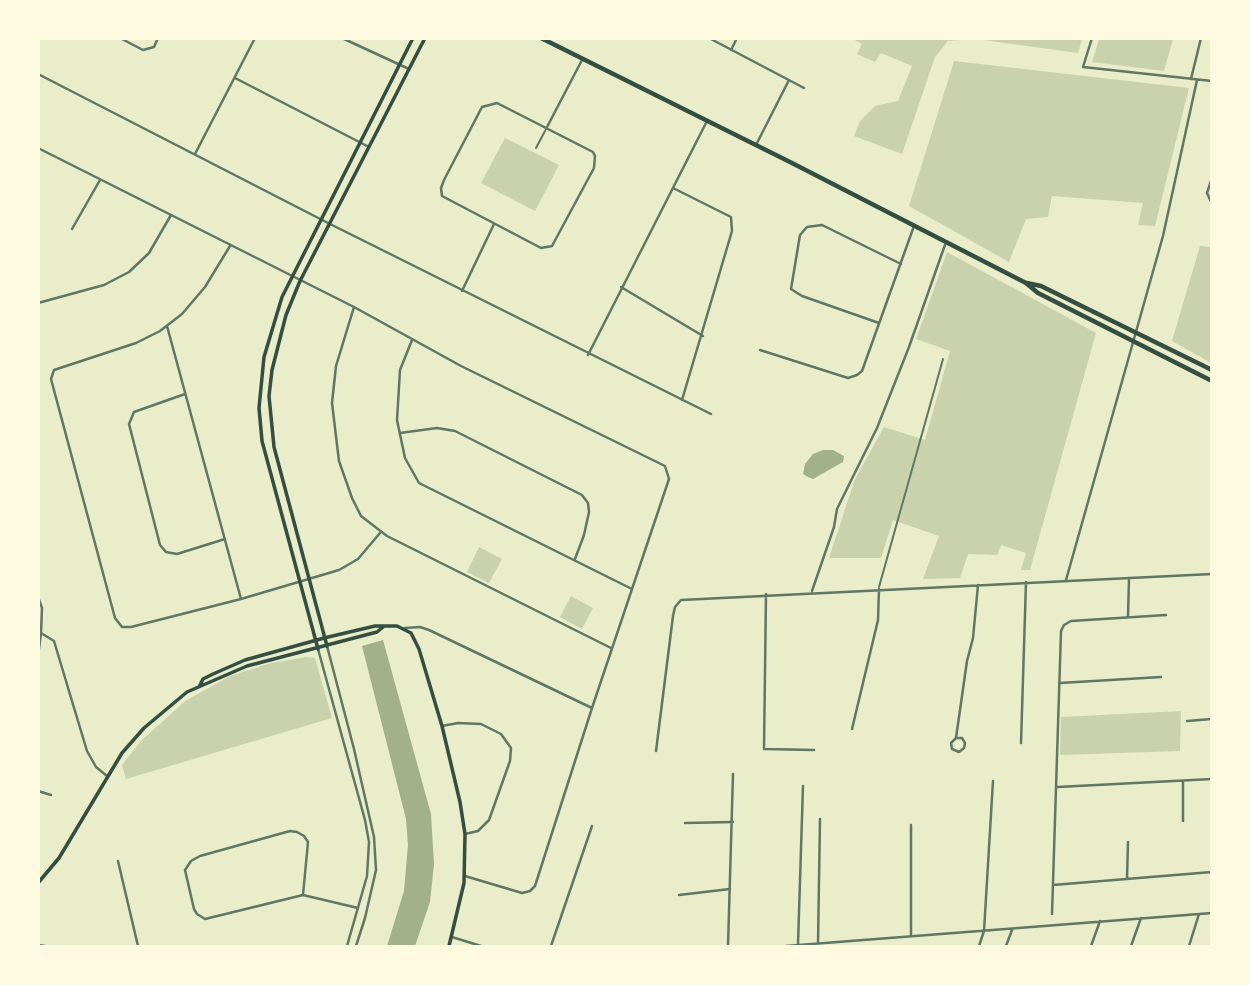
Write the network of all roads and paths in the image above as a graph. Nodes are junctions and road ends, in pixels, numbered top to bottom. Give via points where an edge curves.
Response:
1 (120, 38) edge
2 (158, 38) edge
3 (342, 38) edge
4 (413, 38) edge
5 (425, 38) edge
6 (541, 38) edge
7 (709, 38) edge
8 (737, 38) edge
9 (1092, 38) edge
10 (1200, 38) edge
11 (254, 39) edge
12 (731, 50) junction
13 (582, 59) junction
14 (399, 65) junction
15 (410, 69) junction
16 (38, 74) edge
17 (235, 78) junction
18 (1191, 79) junction
19 (1197, 79) junction
20 (789, 80) junction
21 (1212, 81) edge
22 (804, 88) dead end
23 (707, 121) junction
24 (546, 129) junction
25 (360, 143) junction
26 (756, 145) junction
27 (370, 147) junction
28 (38, 148) edge
29 (536, 148) dead end
30 (195, 155) junction
31 (1212, 178) edge
32 (100, 180) junction
33 (673, 188) junction
34 (1212, 204) edge
35 (171, 215) junction
36 (321, 219) junction
37 (330, 224) junction
38 (494, 224) junction
39 (914, 226) junction
40 (72, 229) dead end
41 (946, 242) junction
42 (230, 246) junction
43 (901, 264) junction
44 (292, 276) junction
45 (300, 281) junction
46 (1026, 283) junction
47 (621, 287) junction
48 (462, 291) junction
49 (38, 303) edge
50 (354, 307) junction
51 (879, 323) junction
52 (167, 326) junction
53 (1135, 331) junction
54 (703, 336) junction
55 (412, 340) junction
56 (1132, 341) junction
57 (760, 350) dead end
58 (588, 355) junction
59 (943, 359) dead end
60 (1212, 370) edge
61 (1212, 381) edge
62 (185, 394) junction
63 (682, 402) junction
64 (710, 414) dead end
65 (400, 433) junction
66 (380, 533) junction
67 (225, 539) junction
68 (574, 559) junction
69 (1212, 574) edge
70 (1129, 578) junction
71 (309, 579) junction
72 (1066, 580) junction
73 (300, 581) junction
74 (1026, 582) junction
75 (978, 584) junction
76 (879, 589) junction
77 (632, 590) junction
78 (811, 592) junction
79 (766, 594) junction
80 (38, 597) edge
81 (241, 599) junction
82 (1166, 615) dead end
83 (1128, 618) junction
84 (385, 626) junction
85 (405, 628) junction
86 (40, 634) edge
87 (324, 638) junction
88 (316, 640) junction
89 (327, 646) junction
90 (611, 648) junction
91 (318, 649) junction
92 (38, 656) edge
93 (1161, 677) dead end
94 (1060, 683) junction
95 (200, 684) junction
96 (592, 708) junction
97 (1212, 719) edge
98 (1187, 721) dead end
99 (442, 726) junction
100 (852, 729) dead end
101 (956, 738) junction
102 (1021, 743) dead end
103 (814, 750) dead end
104 (656, 751) dead end
105 (733, 774) dead end
106 (107, 776) junction
107 (1212, 779) edge
108 (993, 781) dead end
109 (1183, 781) junction
110 (803, 786) dead end
111 (1056, 788) junction
112 (38, 791) edge
113 (51, 795) dead end
114 (820, 819) dead end
115 (733, 821) junction
116 (1183, 821) dead end
117 (685, 823) dead end
118 (911, 825) dead end
119 (592, 827) dead end
120 (465, 834) junction
121 (1128, 842) dead end
122 (118, 861) dead end
123 (1212, 872) edge
124 (465, 876) junction
125 (1127, 879) junction
126 (38, 883) edge
127 (1053, 885) junction
128 (730, 889) junction
129 (303, 895) junction
130 (679, 895) dead end
131 (359, 908) junction
132 (1212, 913) edge
133 (1052, 914) dead end
134 (1199, 914) junction
135 (1141, 918) junction
136 (1100, 921) junction
137 (1012, 930) junction
138 (984, 931) junction
139 (911, 935) junction
140 (452, 937) junction
141 (879, 939) junction
142 (818, 943) junction
143 (38, 945) edge
144 (801, 946) edge
145 (45, 947) edge
146 (138, 947) edge
147 (347, 947) edge
148 (356, 947) edge
149 (449, 947) edge
150 (481, 947) edge
151 (551, 947) edge
152 (728, 947) edge
153 (786, 947) edge
154 (876, 947) edge
155 (979, 947) edge
156 (1006, 947) edge
157 (1091, 947) edge
158 (1131, 947) edge
159 (1189, 947) edge

1 - 2 street via 148,50
3 - 14 street
4 - 14 main road
5 - 15 main road
6 - 13 highway
7 - 12 street
8 - 12 street
9 - 18 street via 1083,66
10 - 18 street
11 - 17 street
12 - 20 street
13 - 23 highway
13 - 24 street
14 - 15 street
14 - 25 main road
15 - 27 main road
16 - 30 street
17 - 25 street
17 - 30 street
18 - 19 street
19 - 21 street
19 - 53 street via 1163,236
20 - 22 street
20 - 26 street
23 - 26 highway
23 - 33 street
24 - 29 lane
24 - 38 street via 593,152 597,160 556,242 541,248
24 - 38 street via 497,103 482,107 441,192
25 - 27 street
25 - 36 main road
26 - 39 highway
27 - 37 main road
28 - 32 street
30 - 36 street
31 - 34 street via 1207,193
32 - 35 street
32 - 40 street
33 - 47 street
33 - 54 street via 731,217 732,231
35 - 42 street
35 - 49 street via 149,253 129,272 104,285
36 - 37 street
36 - 44 main road
37 - 45 main road
37 - 48 street
38 - 48 street
39 - 41 highway
39 - 43 street
41 - 46 highway
41 - 78 street via 877,428 836,509
42 - 44 street
42 - 52 street via 205,287
43 - 51 street
43 - 51 street via 822,225 807,226 800,235 791,289
44 - 45 street
44 - 73 main road via 269,335 259,408 265,459
45 - 50 street
45 - 71 main road via 276,344 270,396 274,447
46 - 53 highway
46 - 56 highway
47 - 54 street
47 - 58 street
48 - 58 street
50 - 55 street
50 - 66 street via 336,366 333,424 352,498 361,516
51 - 57 street via 862,371 853,378
52 - 62 street
52 - 81 street via 136,343 54,370 51,379 111,605 122,626 131,627
53 - 56 street
53 - 60 highway
54 - 63 street
55 - 65 street via 400,370
55 - 77 street via 665,466 670,479
56 - 61 highway
56 - 72 street
58 - 63 street
59 - 76 lane
62 - 67 street
62 - 67 street via 134,412 128,425 160,545 177,554
63 - 64 street
65 - 68 street via 405,458 419,483
65 - 68 street via 437,428 455,431 582,495 589,512
66 - 71 street via 349,565
66 - 90 street
67 - 81 street
68 - 77 street
69 - 70 street
70 - 72 street
70 - 83 street
71 - 73 street
71 - 87 main road
72 - 74 street
73 - 81 street
73 - 88 main road
74 - 75 street
74 - 102 street
75 - 76 street
75 - 101 street
76 - 78 street
76 - 100 street via 877,620
77 - 90 street
78 - 79 street
79 - 103 street via 764,749
79 - 104 street via 691,598 675,607
80 - 86 street
82 - 83 street
83 - 94 street via 1064,625
84 - 85 main road
84 - 87 main road
84 - 89 main road
85 - 96 street via 429,630
85 - 99 main road via 419,649
86 - 92 street
86 - 106 street via 54,641 87,751 96,768
87 - 88 main road
87 - 89 main road
88 - 91 main road
88 - 95 main road via 245,660
89 - 91 main road
89 - 148 street via 374,837 376,870
90 - 96 street
91 - 95 main road via 260,662
91 - 131 street via 369,842
93 - 94 street
94 - 111 street
95 - 106 main road via 144,728
96 - 124 street via 534,888 522,893
97 - 98 street
99 - 120 main road
99 - 120 street via 485,726 501,734 511,748 489,820 478,831
101 - 101 street via 965,743 959,752 951,746
105 - 115 street
106 - 126 main road via 59,858
107 - 109 street
108 - 138 street
109 - 111 street
109 - 116 street
110 - 144 street
111 - 127 street
112 - 113 street
114 - 142 street
115 - 117 street
115 - 128 street
118 - 139 street
119 - 151 street
120 - 124 main road
121 - 125 street
122 - 146 street
123 - 125 street
124 - 140 main road
125 - 127 street
127 - 133 street
128 - 130 street
128 - 152 street
129 - 129 street via 308,842 297,832 200,856 186,870 194,909 205,919
129 - 131 street
131 - 147 street
132 - 134 street
134 - 135 street
134 - 159 street
135 - 136 street
135 - 158 street
136 - 137 street
136 - 157 street
137 - 138 street
137 - 156 street
138 - 139 street
138 - 155 street
139 - 141 street
140 - 149 main road
140 - 150 street
141 - 142 street
141 - 154 street
142 - 144 street
143 - 145 street
144 - 153 street

